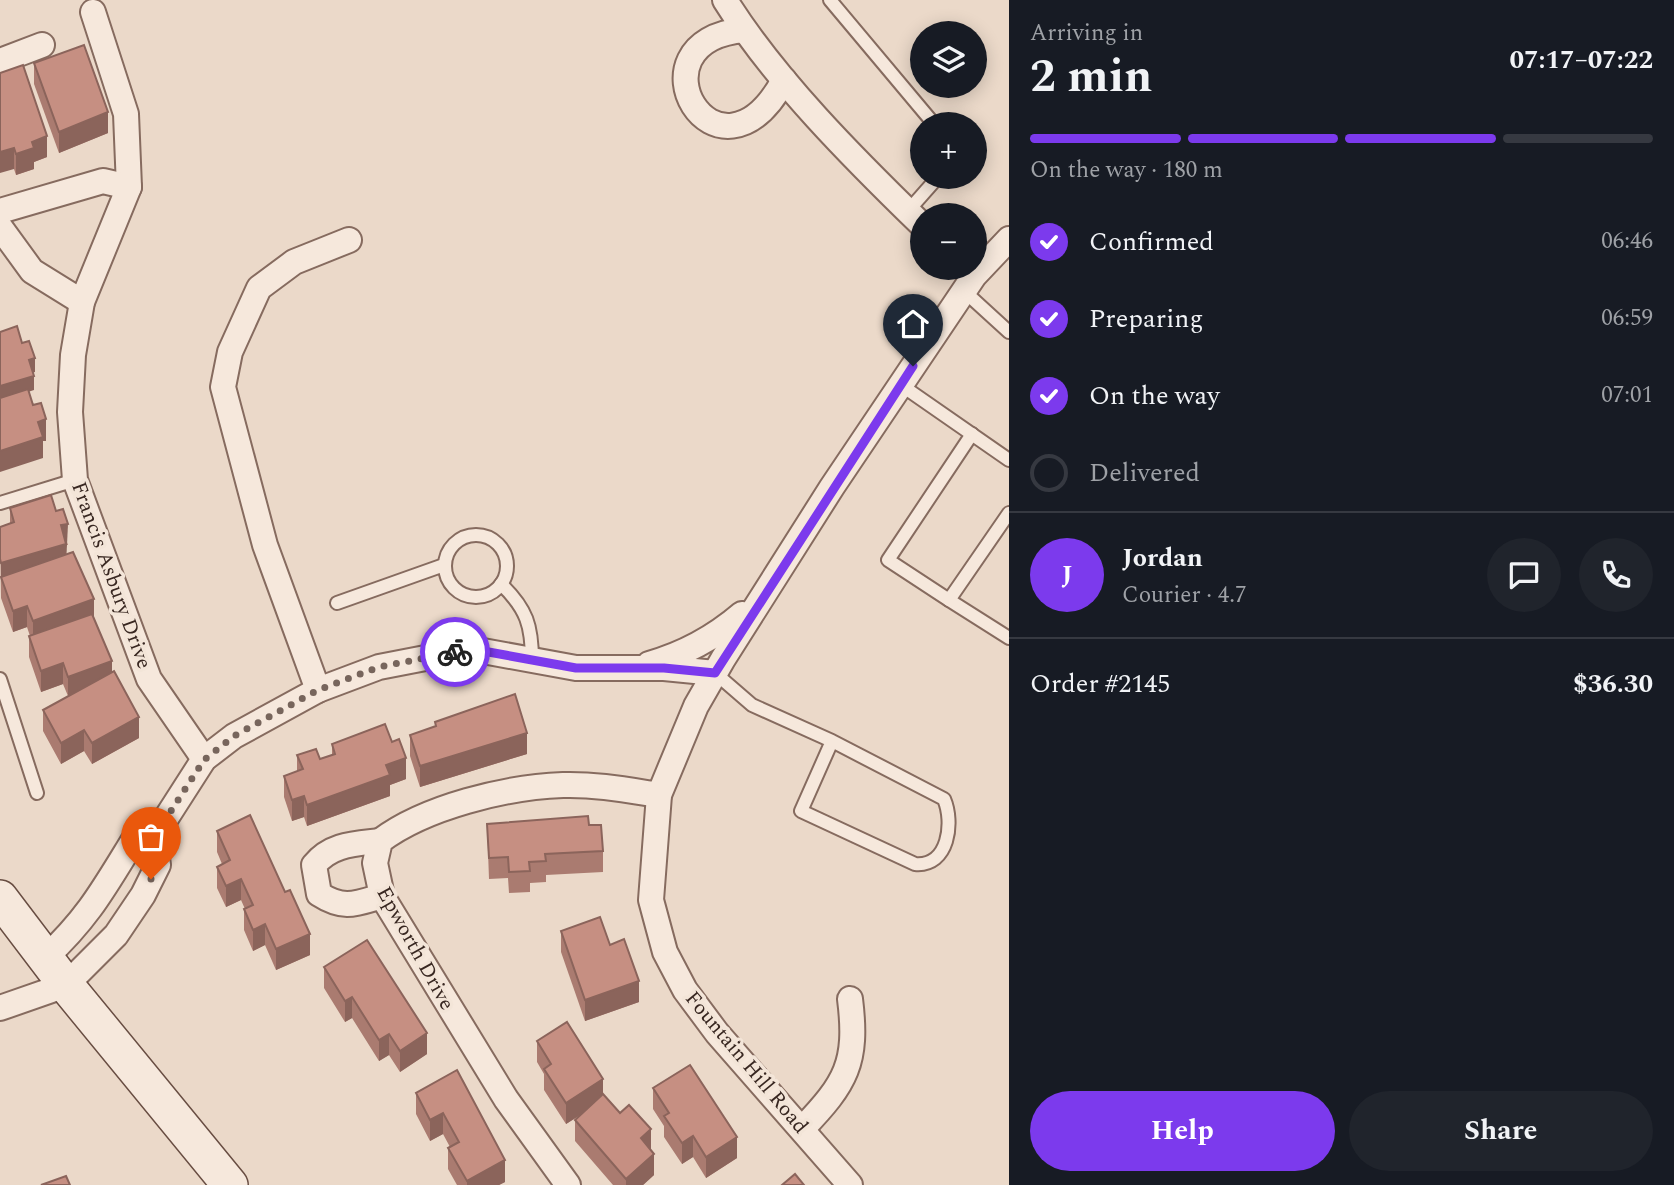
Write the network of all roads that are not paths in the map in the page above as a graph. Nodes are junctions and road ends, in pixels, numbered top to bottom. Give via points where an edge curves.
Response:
1 (725, 0) edge
2 (830, 0) edge
3 (93, 12) dead end
4 (744, 30) junction
5 (41, 45) dead end
6 (0, 61) edge
7 (784, 80) junction
8 (924, 112) edge
9 (130, 187) junction
10 (0, 211) edge
11 (910, 213) edge
12 (0, 227) edge
13 (1009, 239) edge
14 (349, 240) dead end
15 (987, 260) edge
16 (967, 280) edge
17 (970, 280) edge
18 (82, 302) junction
19 (1003, 319) edge
20 (1009, 332) edge
21 (901, 385) junction
22 (972, 434) junction
23 (1009, 460) edge
24 (75, 481) junction
25 (0, 503) edge
26 (1009, 513) edge
27 (444, 565) junction
28 (501, 584) junction
29 (764, 595) junction
30 (948, 600) junction
31 (337, 603) dead end
32 (1009, 638) edge
33 (532, 661) junction
34 (634, 668) junction
35 (715, 673) junction
36 (0, 679) edge
37 (318, 690) junction
38 (832, 741) junction
39 (204, 760) junction
40 (37, 793) dead end
41 (659, 795) junction
42 (154, 837) junction
43 (380, 841) junction
44 (382, 896) junction
45 (0, 898) edge
46 (93, 906) junction
47 (120, 929) junction
48 (45, 958) junction
49 (66, 985) junction
50 (850, 999) dead end
51 (0, 1008) edge
52 (803, 1128) junction
53 (230, 1185) edge
54 (568, 1185) edge
55 (850, 1185) edge

1 - 4 street
2 - 8 lane
3 - 9 street, Francis Asbury Drive via 126,114
4 - 7 street
4 - 7 street via 727,32 695,48 686,67 691,103 703,118 721,128 737,126 766,106
5 - 6 street
7 - 11 street
9 - 10 street via 103,181
9 - 18 street, Francis Asbury Drive
12 - 18 street via 32,271
13 - 15 street, Fountain Hill Road
14 - 37 street via 294,262 259,288 230,352 223,387 265,545
16 - 21 street, Fountain Hill Road
17 - 19 lane
18 - 24 street, Francis Asbury Drive via 70,412
19 - 20 lane
21 - 22 lane
21 - 29 street, Fountain Hill Road
22 - 23 lane
22 - 30 lane via 888,560
24 - 25 lane
24 - 39 street, Francis Asbury Drive via 149,679
26 - 30 lane
27 - 28 lane via 450,584 466,596 485,596
27 - 28 lane via 460,539 480,535 499,545 505,554
27 - 31 lane
28 - 33 lane via 517,600 532,631
29 - 34 street via 718,635
29 - 35 street, Fountain Hill Road
30 - 32 lane
33 - 34 street via 576,668
33 - 37 street via 472,649 379,667
34 - 35 street
35 - 38 lane via 752,705
35 - 41 street, Fountain Hill Road via 696,706
36 - 40 lane
37 - 39 street via 234,736
38 - 38 lane via 801,811 915,863 923,864 940,853 951,822 944,799
39 - 42 street
41 - 43 street via 605,787 530,788 426,815
41 - 52 street, Fountain Hill Road via 651,900 665,952 685,990 717,1033
42 - 46 street via 133,841
42 - 47 street via 158,865
43 - 44 street, Epworth Drive via 375,863
43 - 44 street via 346,844 324,852 314,865 319,894 335,905
44 - 54 street, Epworth Drive via 506,1099
45 - 48 street
46 - 47 street
46 - 48 street
47 - 49 street
48 - 49 street
49 - 51 street
49 - 53 street
50 - 52 street via 853,1026 844,1079
52 - 55 street, Fountain Hill Road

